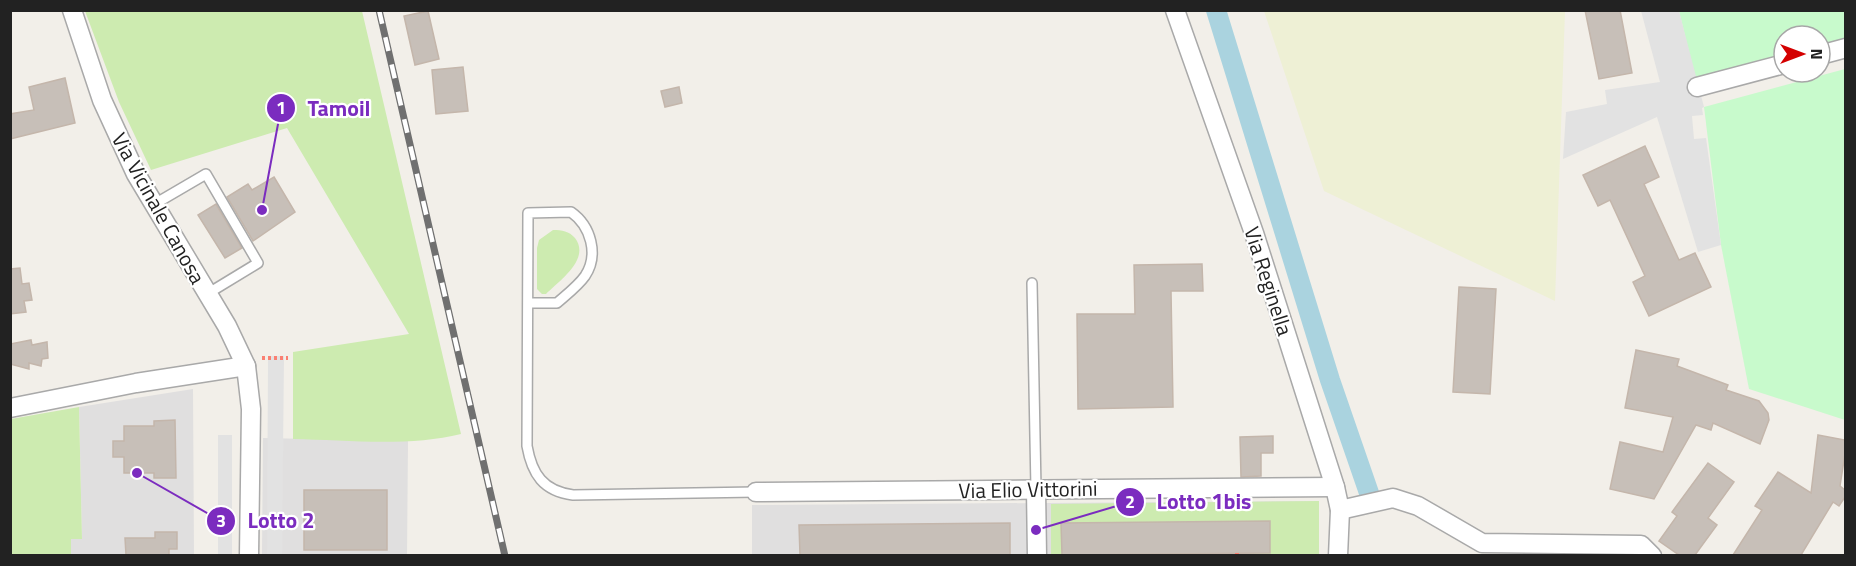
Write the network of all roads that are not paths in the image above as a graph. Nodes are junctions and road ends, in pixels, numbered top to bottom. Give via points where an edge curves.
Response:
1 (72, 10) edge
2 (1175, 10) edge
3 (1772, 67) edge
4 (1696, 87) dead end
5 (153, 205) junction
6 (1032, 283) dead end
7 (207, 294) junction
8 (528, 303) junction
9 (252, 361) junction
10 (10, 408) edge
11 (1335, 487) junction
12 (1036, 489) junction
13 (756, 492) joint
14 (1348, 509) junction
15 (249, 555) edge
16 (1037, 555) edge
17 (1338, 555) edge
18 (1652, 555) edge

1 - 5 street, Via Vicinale Canosa via 106,109
2 - 11 street, Via Reginella via 1254,233
3 - 4 street
5 - 7 street, Via Vicinale Canosa
5 - 7 lane via 206,174 258,263
6 - 12 lane
7 - 9 street, Via Vicinale Canosa via 238,346
8 - 8 lane via 528,213 571,212 591,239 592,256 585,276 557,303
8 - 13 lane via 527,446 533,468 544,484 573,495
9 - 10 street
9 - 15 street, Via Vicinale Canosa
11 - 12 street, Via Elio Vittorini
11 - 14 street, Via Reginella
12 - 13 street, Via Elio Vittorini
12 - 16 street
14 - 17 street, Via Reginella
14 - 18 street via 1393,498 1418,506 1482,543 1641,545

